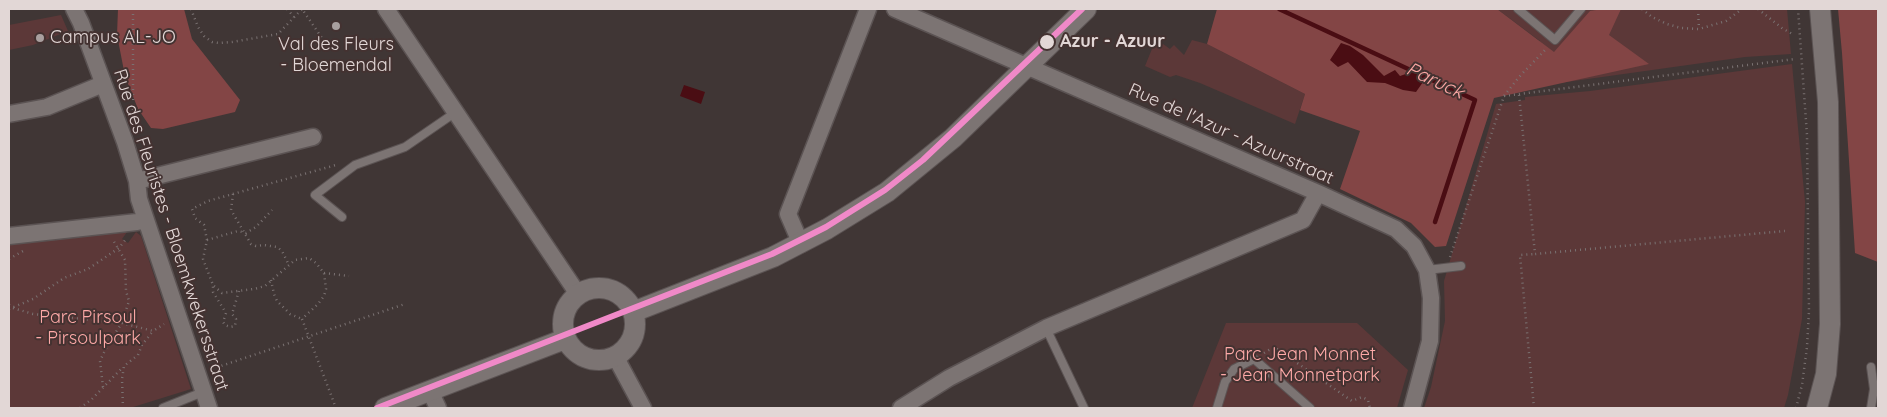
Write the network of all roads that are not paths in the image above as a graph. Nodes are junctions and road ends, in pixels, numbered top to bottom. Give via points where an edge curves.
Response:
1 (74, 9) edge
2 (386, 9) edge
3 (868, 9) edge
4 (895, 9) edge
5 (1086, 9) edge
6 (1518, 9) edge
7 (1581, 9) edge
8 (1820, 9) edge
9 (1027, 67) junction
10 (103, 84) junction
11 (456, 112) junction
12 (9, 114) edge
13 (313, 137) dead end
14 (137, 181) junction
15 (1318, 193) junction
16 (342, 217) dead end
17 (146, 220) junction
18 (9, 236) edge
19 (801, 244) junction
20 (1461, 266) dead end
21 (1428, 270) junction
22 (578, 294) junction
23 (634, 312) junction
24 (1046, 328) junction
25 (565, 339) junction
26 (615, 356) junction
27 (1872, 367) dead end
28 (203, 392) junction
29 (434, 400) edge
30 (1219, 407) edge
31 (163, 408) edge
32 (209, 408) edge
33 (385, 408) edge
34 (643, 408) edge
35 (901, 408) edge
36 (1084, 408) edge
37 (1310, 408) edge
38 (1412, 408) edge
39 (1817, 408) edge
40 (1871, 408) edge

1 - 10 street, Rue des Fleuristes - Bloemkwekersstraat
2 - 11 street
3 - 19 street via 788,214
4 - 9 street, Rue de l'Azur - Azuurstraat
5 - 9 street
6 - 7 lane via 1555,40
8 - 39 street via 1828,102 1830,324 1826,374
9 - 15 street, Rue de l'Azur - Azuurstraat
9 - 19 street via 918,168 852,215
10 - 12 street via 46,107
10 - 14 street, Rue des Fleuristes - Bloemkwekersstraat
11 - 16 lane via 405,147 355,165 315,195
11 - 22 street
13 - 14 street
14 - 17 street, Rue des Fleuristes - Bloemkwekersstraat
15 - 21 street, Rue de l'Azur - Azuurstraat via 1396,229 1414,246
15 - 24 street via 1303,220
17 - 18 street
17 - 28 street, Rue des Fleuristes - Bloemkwekersstraat
19 - 23 street
20 - 21 lane
21 - 38 street via 1430,341
22 - 23 street via 598,287 614,291 627,300
22 - 25 street via 565,309 562,323
23 - 26 street via 632,339
24 - 35 street via 949,378
24 - 36 lane
25 - 26 street via 585,358 600,360
25 - 29 street
26 - 34 street
27 - 40 lane via 1874,389
28 - 31 lane
28 - 32 street, Rue des Fleuristes - Bloemkwekersstraat
29 - 33 street
30 - 37 lane via 1225,382 1234,369 1254,359

